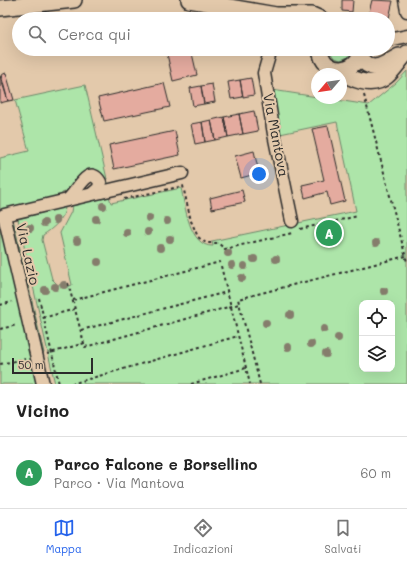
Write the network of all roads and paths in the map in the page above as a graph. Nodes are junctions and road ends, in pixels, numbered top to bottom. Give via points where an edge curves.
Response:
1 (74, 0) edge
2 (405, 0) edge
3 (198, 1) edge
4 (0, 8) edge
5 (407, 10) edge
6 (254, 12) edge
7 (407, 53) edge
8 (269, 56) edge
9 (322, 56) edge
10 (359, 56) edge
11 (364, 56) edge
12 (334, 68) edge
13 (347, 69) edge
14 (347, 74) edge
15 (362, 89) dead end
16 (182, 173) dead end
17 (93, 193) junction
18 (66, 200) junction
19 (118, 201) dead end
20 (358, 216) dead end
21 (292, 221) dead end
22 (406, 256) junction
23 (407, 262) edge
24 (68, 283) dead end
25 (227, 292) junction
26 (39, 298) dead end
27 (73, 300) junction
28 (12, 302) dead end
29 (0, 304) edge
30 (240, 304) junction
31 (231, 307) junction
32 (76, 309) junction
33 (43, 318) junction
34 (17, 325) dead end
35 (0, 329) edge
36 (81, 330) junction
37 (238, 336) junction
38 (84, 343) junction
39 (51, 353) junction
40 (46, 354) dead end
41 (31, 358) dead end
42 (0, 364) edge
43 (246, 368) junction
44 (43, 384) edge
45 (58, 384) edge
46 (71, 384) edge
47 (191, 384) edge
48 (250, 384) edge
49 (260, 384) edge

1 - 4 main road
2 - 5 street
3 - 6 main road
7 - 11 main road via 375,67 370,66
7 - 14 main road via 380,81 364,82
8 - 21 street, Via Mantova via 264,73
9 - 12 main road via 323,61
10 - 13 main road
15 - 22 path
16 - 17 street, Via Lazio
17 - 18 street, Via Lazio
17 - 18 street via 99,188 100,182 90,175
18 - 44 street, Via Lazio via 4,215
19 - 20 path via 183,186 191,221 198,237 206,243 218,243 224,249 290,234 309,226
22 - 23 path
22 - 30 path via 238,299
24 - 27 path
25 - 27 path via 220,262
25 - 31 path
25 - 36 path
26 - 33 path
27 - 32 path
28 - 29 path
30 - 31 path
30 - 49 path
31 - 37 path
31 - 38 path via 85,347
32 - 33 path
32 - 36 path
33 - 39 path
34 - 35 path
36 - 38 path
37 - 43 path
37 - 46 path
38 - 39 path
39 - 40 path
39 - 45 path
41 - 42 path
43 - 47 path
43 - 48 path

